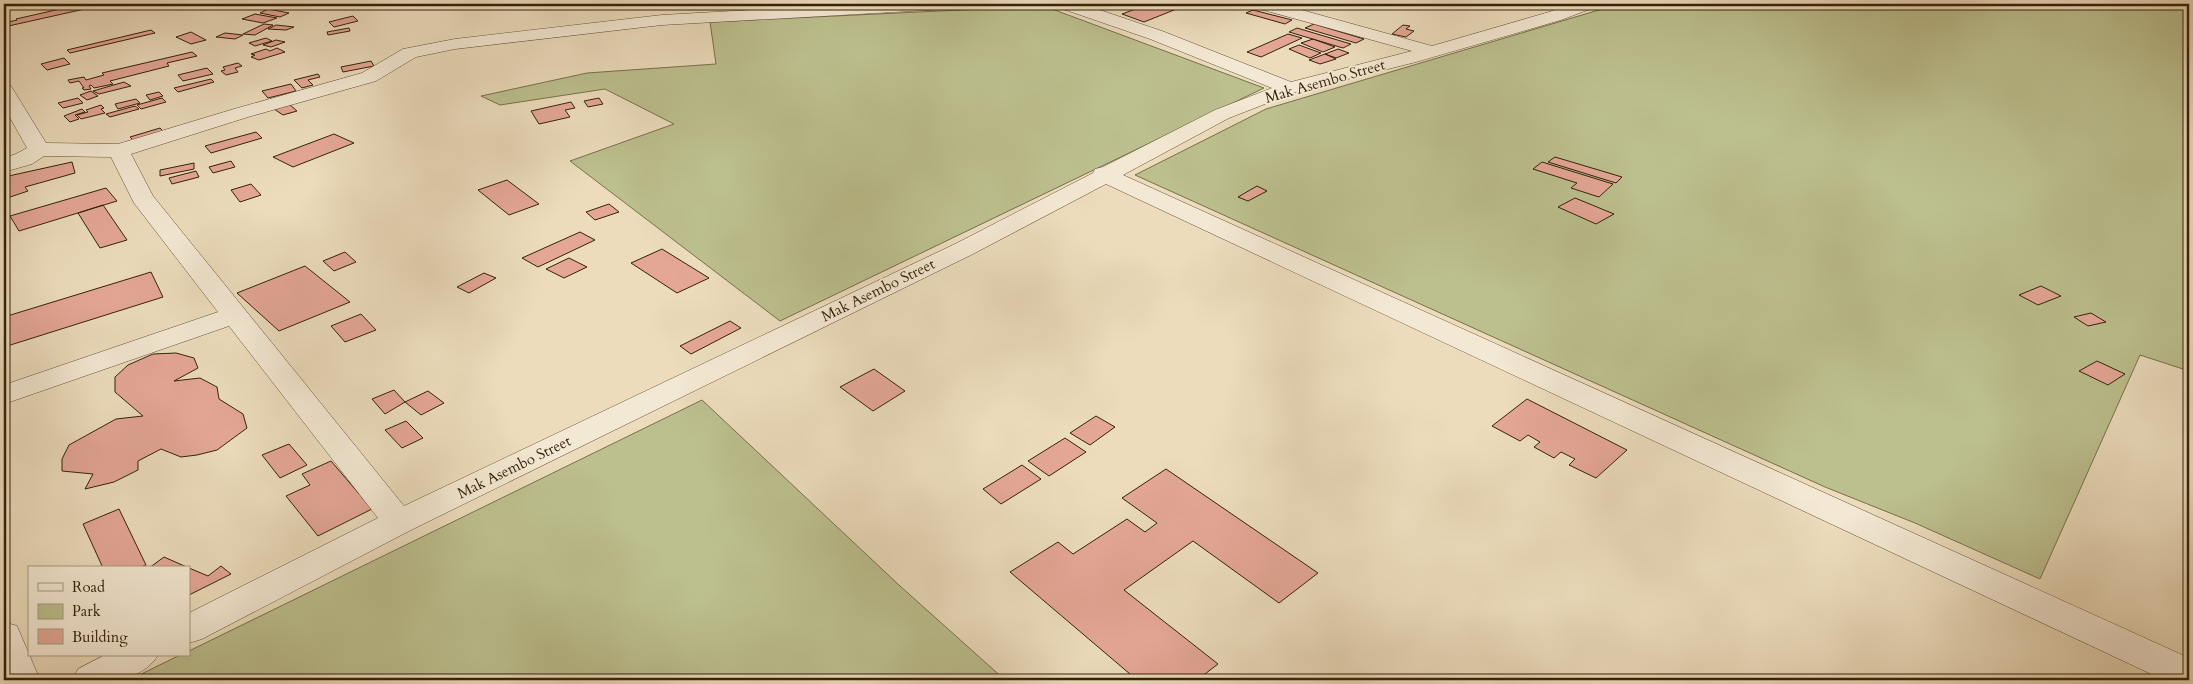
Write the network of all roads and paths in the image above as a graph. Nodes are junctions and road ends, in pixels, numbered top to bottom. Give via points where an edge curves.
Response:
1 (947, 4) edge
2 (1066, 4) edge
3 (1262, 4) edge
4 (1587, 4) edge
5 (1431, 51) junction
6 (1289, 88) junction
7 (4, 90) edge
8 (39, 150) junction
9 (120, 151) junction
10 (4, 165) edge
11 (1103, 174) junction
12 (234, 314) junction
13 (4, 395) edge
14 (399, 522) junction
15 (190, 628) edge
16 (4, 636) edge
17 (136, 656) edge
18 (2189, 675) edge
19 (21, 680) edge
20 (91, 680) edge

1 - 9 street via 662,20 455,44 410,54 369,77
2 - 6 street via 1156,35
3 - 5 street
4 - 5 street, Mak Asembo Street
5 - 6 street, Mak Asembo Street
6 - 11 street, Mak Asembo Street via 1222,114
7 - 8 street
8 - 9 street
8 - 10 street
9 - 12 street via 142,198
11 - 14 street, Mak Asembo Street via 964,249
11 - 18 street
12 - 13 street
12 - 14 street
14 - 15 street, Mak Asembo Street
16 - 19 street
17 - 20 street

